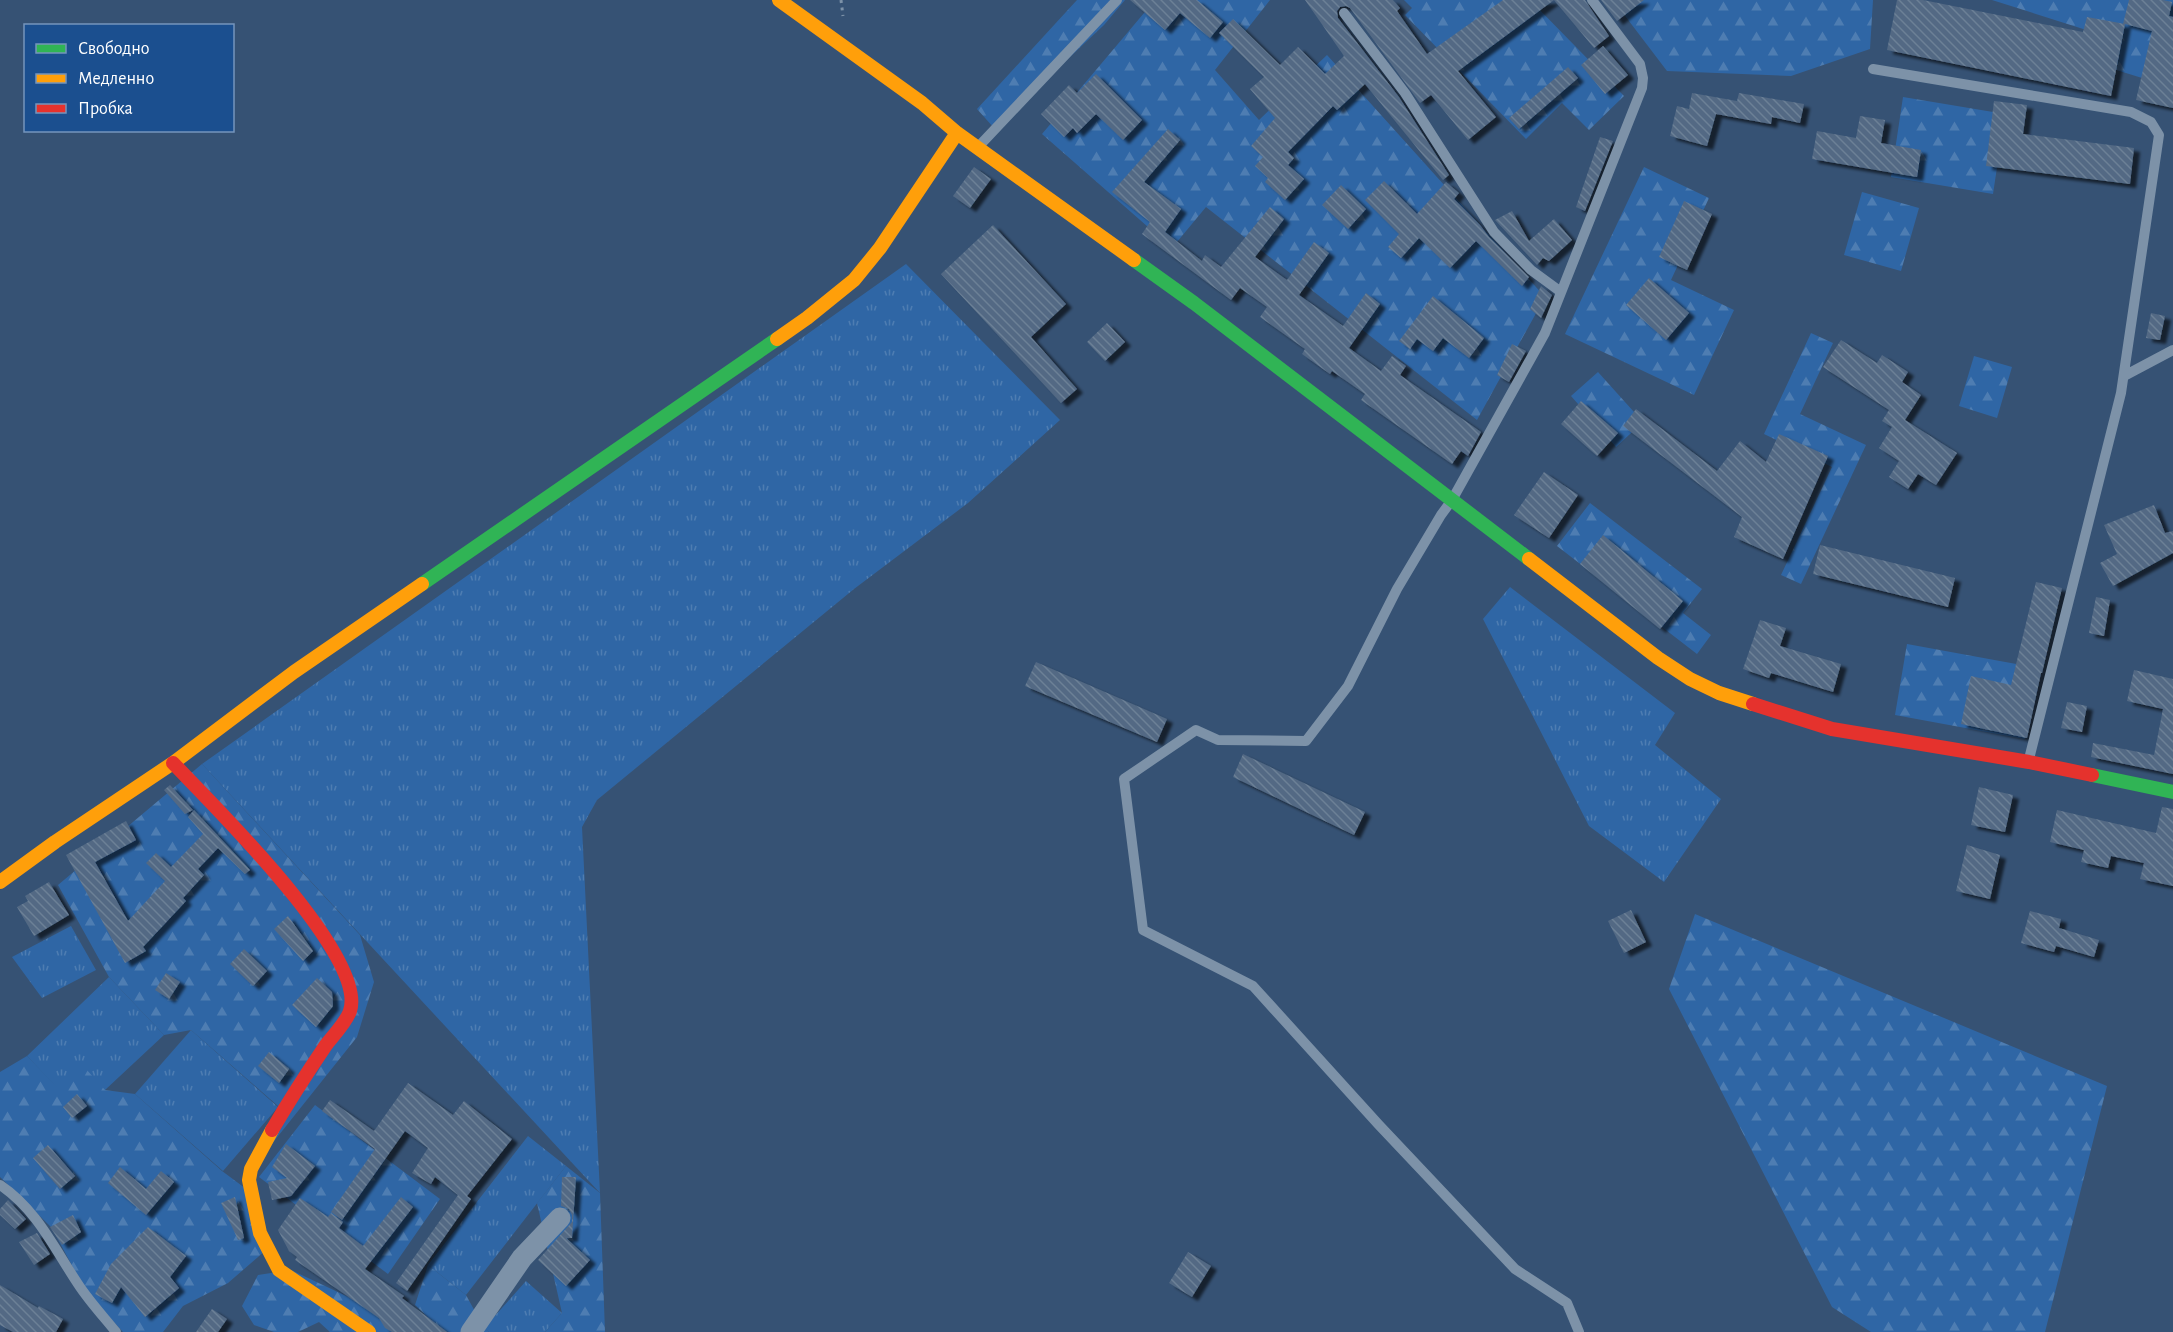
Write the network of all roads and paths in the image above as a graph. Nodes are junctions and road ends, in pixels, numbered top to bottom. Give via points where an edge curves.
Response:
1 (779, 0) edge
2 (1117, 0) edge
3 (1592, 0) edge
4 (1344, 13) dead end
5 (1873, 69) dead end
6 (957, 133) junction
7 (978, 148) junction
8 (1561, 292) junction
9 (2173, 350) edge
10 (2124, 376) junction
11 (1452, 500) junction
12 (2029, 762) junction
13 (172, 763) junction
14 (2173, 792) edge
15 (0, 882) edge
16 (0, 1185) edge
17 (560, 1218) dead end
18 (116, 1332) edge
19 (369, 1332) edge
20 (471, 1332) edge
21 (1579, 1332) edge

1 - 6 street via 922,103
2 - 7 lane
3 - 8 lane via 1640,64 1642,88
4 - 8 lane via 1405,93 1494,232 1531,270
5 - 10 lane via 2131,112 2151,122 2158,135
6 - 7 street
6 - 13 street via 880,248 854,280 822,306 294,672
7 - 11 street via 1194,303
8 - 11 lane via 1545,333
9 - 10 lane
10 - 12 lane
11 - 12 street via 1658,658 1719,693 1832,729
11 - 21 lane via 1397,589 1348,686 1306,741 1218,740 1196,730 1124,779 1143,930 1253,986 1515,1269 1567,1303
12 - 14 street
13 - 15 street
13 - 19 street via 280,878 325,936 346,978 350,1011 292,1095 251,1168 249,1180 260,1233 279,1270
16 - 18 lane via 39,1221 79,1285
17 - 20 street via 522,1258

